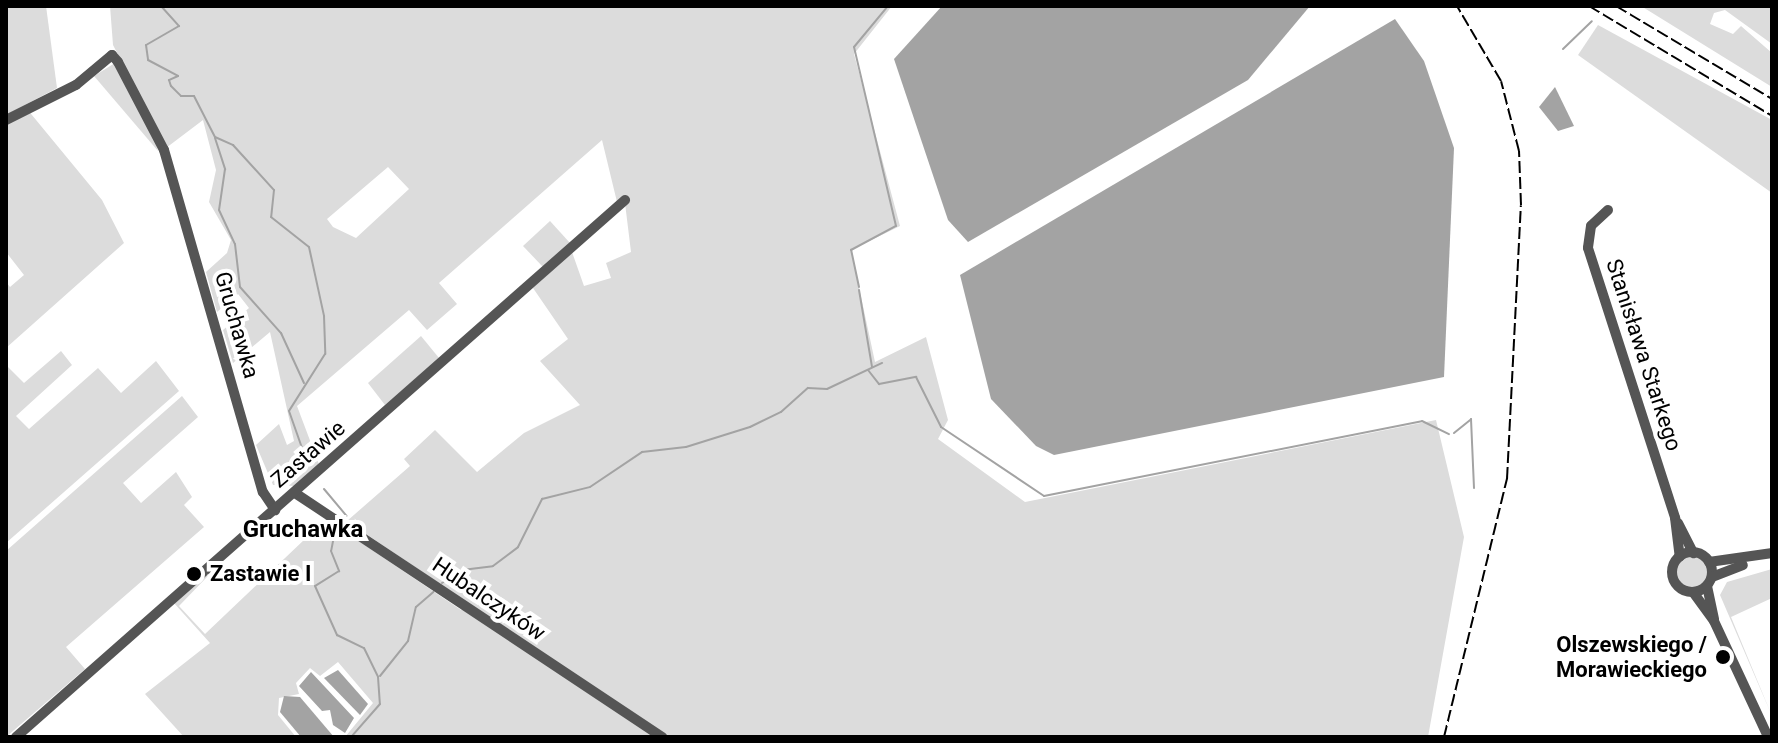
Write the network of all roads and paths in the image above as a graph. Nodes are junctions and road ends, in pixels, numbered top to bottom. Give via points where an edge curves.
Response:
1 (6, 120) edge
2 (625, 200) dead end
3 (1608, 210) dead end
4 (295, 493) junction
5 (275, 510) junction
6 (1675, 518) junction
7 (1693, 553) junction
8 (1772, 556) edge
9 (1680, 557) junction
10 (1709, 562) junction
11 (1709, 581) junction
12 (1693, 592) junction
13 (1714, 621) junction
14 (16, 737) edge
15 (662, 737) edge
16 (1768, 737) edge

1 - 5 street, Gruchawka via 76,85 112,55 164,150 263,492
2 - 4 street, Zastawie
3 - 6 street, Stanisława Starkego via 1591,226 1588,248
4 - 5 street, Zastawie
4 - 15 street, Hubalczyków
5 - 14 street, Zastawie
6 - 7 street
6 - 9 street
7 - 9 street
7 - 10 street
8 - 10 street
8 - 11 street
9 - 12 street via 1673,577
10 - 11 street
11 - 12 street
11 - 13 street
12 - 13 street
13 - 16 street

